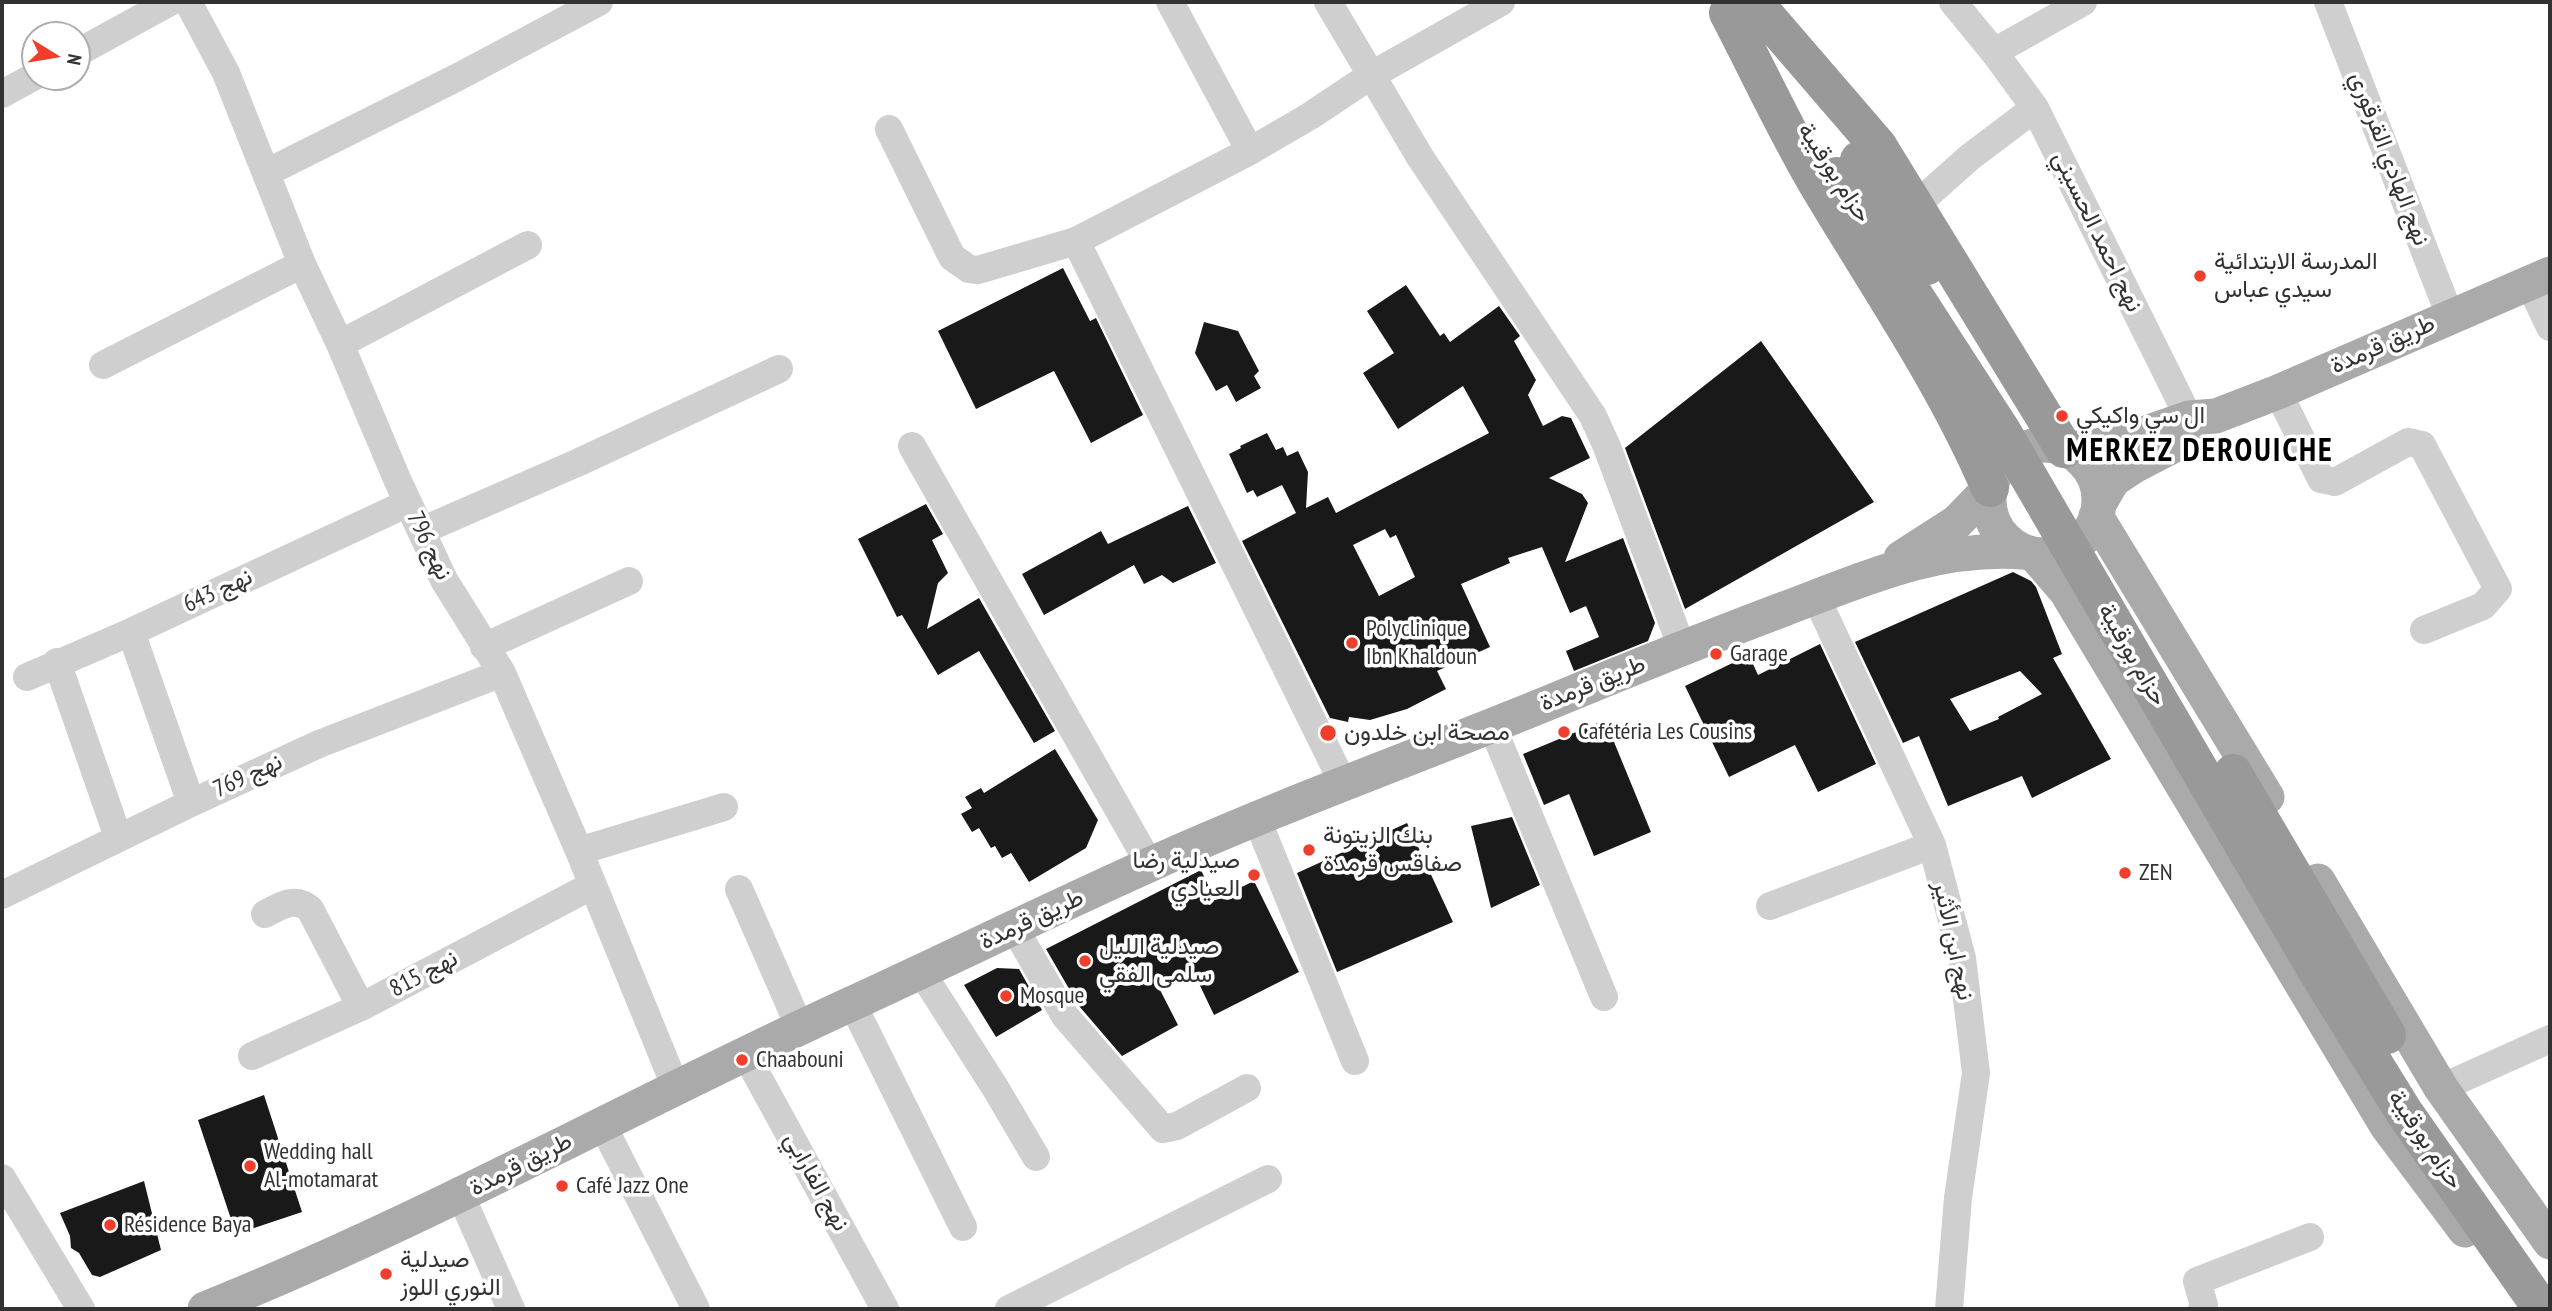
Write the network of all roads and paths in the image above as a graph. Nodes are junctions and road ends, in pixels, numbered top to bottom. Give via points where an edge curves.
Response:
1 (170, 2) edge
2 (188, 2) edge
3 (599, 2) edge
4 (1170, 2) edge
5 (1328, 2) edge
6 (1501, 2) edge
7 (1953, 2) edge
8 (2083, 2) edge
9 (2328, 2) edge
10 (1739, 5) edge
11 (91, 45) edge
12 (1994, 52) junction
13 (1370, 76) junction
14 (21, 84) edge
15 (2, 94) edge
16 (2035, 108) junction
17 (889, 129) dead end
18 (1250, 151) junction
19 (1848, 168) junction
20 (266, 173) junction
21 (1915, 206) junction
22 (1076, 241) junction
23 (527, 246) dead end
24 (302, 264) junction
25 (2540, 278) edge
26 (2450, 316) junction
27 (2550, 327) edge
28 (340, 344) junction
29 (103, 365) dead end
30 (779, 369) dead end
31 (2278, 392) junction
32 (2203, 417) junction
33 (912, 446) dead end
34 (2064, 449) junction
35 (1990, 488) junction
36 (408, 503) junction
37 (2098, 510) junction
38 (421, 531) junction
39 (2029, 553) junction
40 (1877, 573) junction
41 (629, 581) dead end
42 (1816, 597) junction
43 (2424, 630) dead end
44 (131, 632) junction
45 (484, 647) junction
46 (1682, 648) junction
47 (57, 662) junction
48 (502, 673) junction
49 (27, 677) dead end
50 (1492, 726) junction
51 (1344, 785) junction
52 (191, 803) junction
53 (724, 807) dead end
54 (1257, 819) junction
55 (118, 837) junction
56 (1931, 845) junction
57 (579, 850) junction
58 (1150, 865) junction
59 (593, 885) junction
60 (739, 889) dead end
61 (2, 895) edge
62 (1770, 906) dead end
63 (265, 914) dead end
64 (1014, 929) junction
65 (2366, 960) junction
66 (922, 972) junction
67 (2304, 989) junction
68 (1604, 998) dead end
69 (852, 1003) junction
70 (361, 1007) junction
71 (800, 1028) junction
72 (2550, 1039) edge
73 (746, 1055) junction
74 (252, 1056) dead end
75 (1355, 1061) dead end
76 (676, 1088) junction
77 (1247, 1088) dead end
78 (2441, 1088) junction
79 (602, 1124) junction
80 (1036, 1157) dead end
81 (2, 1178) edge
82 (1268, 1179) dead end
83 (461, 1196) junction
84 (963, 1227) dead end
85 (2310, 1237) dead end
86 (2550, 1242) edge
87 (2550, 1278) edge
88 (81, 1309) edge
89 (205, 1309) edge
90 (512, 1309) edge
91 (696, 1309) edge
92 (885, 1309) edge
93 (1009, 1309) edge
94 (1949, 1309) edge
95 (2202, 1309) edge
96 (2525, 1309) edge
97 (2542, 1309) edge

1 - 11 street
2 - 20 street, نهج 796 via 226,73
3 - 20 street
4 - 18 street
5 - 13 street
6 - 13 street
7 - 12 street, نهج احمد الحسيني
8 - 12 street
9 - 26 street, نهج الهادي القرقوري
10 - 19 highway, حزام بورقيبة
10 - 21 highway via 1878,146
10 - 35 highway via 1821,190 1956,417
12 - 16 street, نهج احمد الحسيني
13 - 18 street
13 - 46 street via 1593,416
14 - 15 street
16 - 21 street
16 - 32 street, نهج احمد الحسيني
17 - 22 street via 952,257 969,269 992,267
18 - 22 street
19 - 87 highway, حزام بورقيبة, bridge via 2024,419 2427,1102
19 - 97 highway, حزام بورقيبة, bridge via 2315,968 2404,1112
20 - 24 street, نهج 796
21 - 34 highway
22 - 51 street
23 - 28 street
24 - 28 street, نهج 796
24 - 29 street
25 - 26 main road, طريق قرمدة
25 - 27 street
26 - 31 main road, طريق قرمدة
28 - 36 street, نهج 796
30 - 38 street
31 - 32 main road, طريق قرمدة
31 - 43 street via 2321,478 2335,482 2408,442 2422,445 2498,589 2483,606
32 - 34 main road, طريق قرمدة via 2126,440
32 - 37 main road, طريق قرمدة via 2194,434 2113,480
33 - 58 street
34 - 35 main road via 2027,447 1997,470
34 - 37 main road via 2091,471
35 - 39 main road via 1988,503 1998,533
35 - 40 main road, طريق قرمدة via 1957,522
36 - 38 street, نهج 796
36 - 44 street, نهج 643
37 - 39 main road via 2090,531 2066,551
37 - 65 main road, حزام بورقيبة
38 - 45 street, نهج 796
39 - 40 main road, طريق قرمدة via 1987,549
39 - 67 main road, حزام بورقيبة via 2066,591
40 - 42 main road, طريق قرمدة
41 - 45 street
42 - 46 main road, طريق قرمدة
42 - 56 street, نهج ابن الأثير
44 - 47 street, نهج 643
44 - 52 street
45 - 48 street, نهج 796
46 - 50 main road, طريق قرمدة
47 - 49 street, نهج 643
47 - 55 street
48 - 52 street, نهج 769 via 319,744
48 - 57 street, نهج 796
50 - 51 main road, طريق قرمدة
50 - 68 street
51 - 54 main road, طريق قرمدة
52 - 55 street, نهج 769
53 - 57 street
54 - 58 main road, طريق قرمدة
54 - 75 street
55 - 61 street, نهج 769
56 - 62 street
56 - 94 street, نهج ابن الأثير via 1962,958 1976,1073 1958,1198
57 - 59 street, نهج 796
58 - 64 main road, طريق قرمدة
59 - 70 street, نهج 815
59 - 76 street, نهج 796
60 - 71 street
63 - 70 street via 294,902 310,909
64 - 66 main road, طريق قرمدة
64 - 77 street via 1065,1016 1163,1129
65 - 67 main road
65 - 78 main road, حزام بورقيبة
66 - 69 main road, طريق قرمدة
66 - 80 street
67 - 96 main road, حزام بورقيبة via 2387,1126
69 - 71 main road, طريق قرمدة
69 - 84 street
70 - 74 street, نهج 815
71 - 73 main road, طريق قرمدة
72 - 78 street
73 - 76 main road, طريق قرمدة
73 - 92 street, نهج الفارابي
76 - 79 main road, طريق قرمدة
78 - 86 main road, حزام بورقيبة
79 - 83 main road, طريق قرمدة
79 - 91 street
81 - 88 street
82 - 93 street
83 - 89 main road, طريق قرمدة via 291,1275
83 - 90 street
85 - 95 street via 2197,1281

